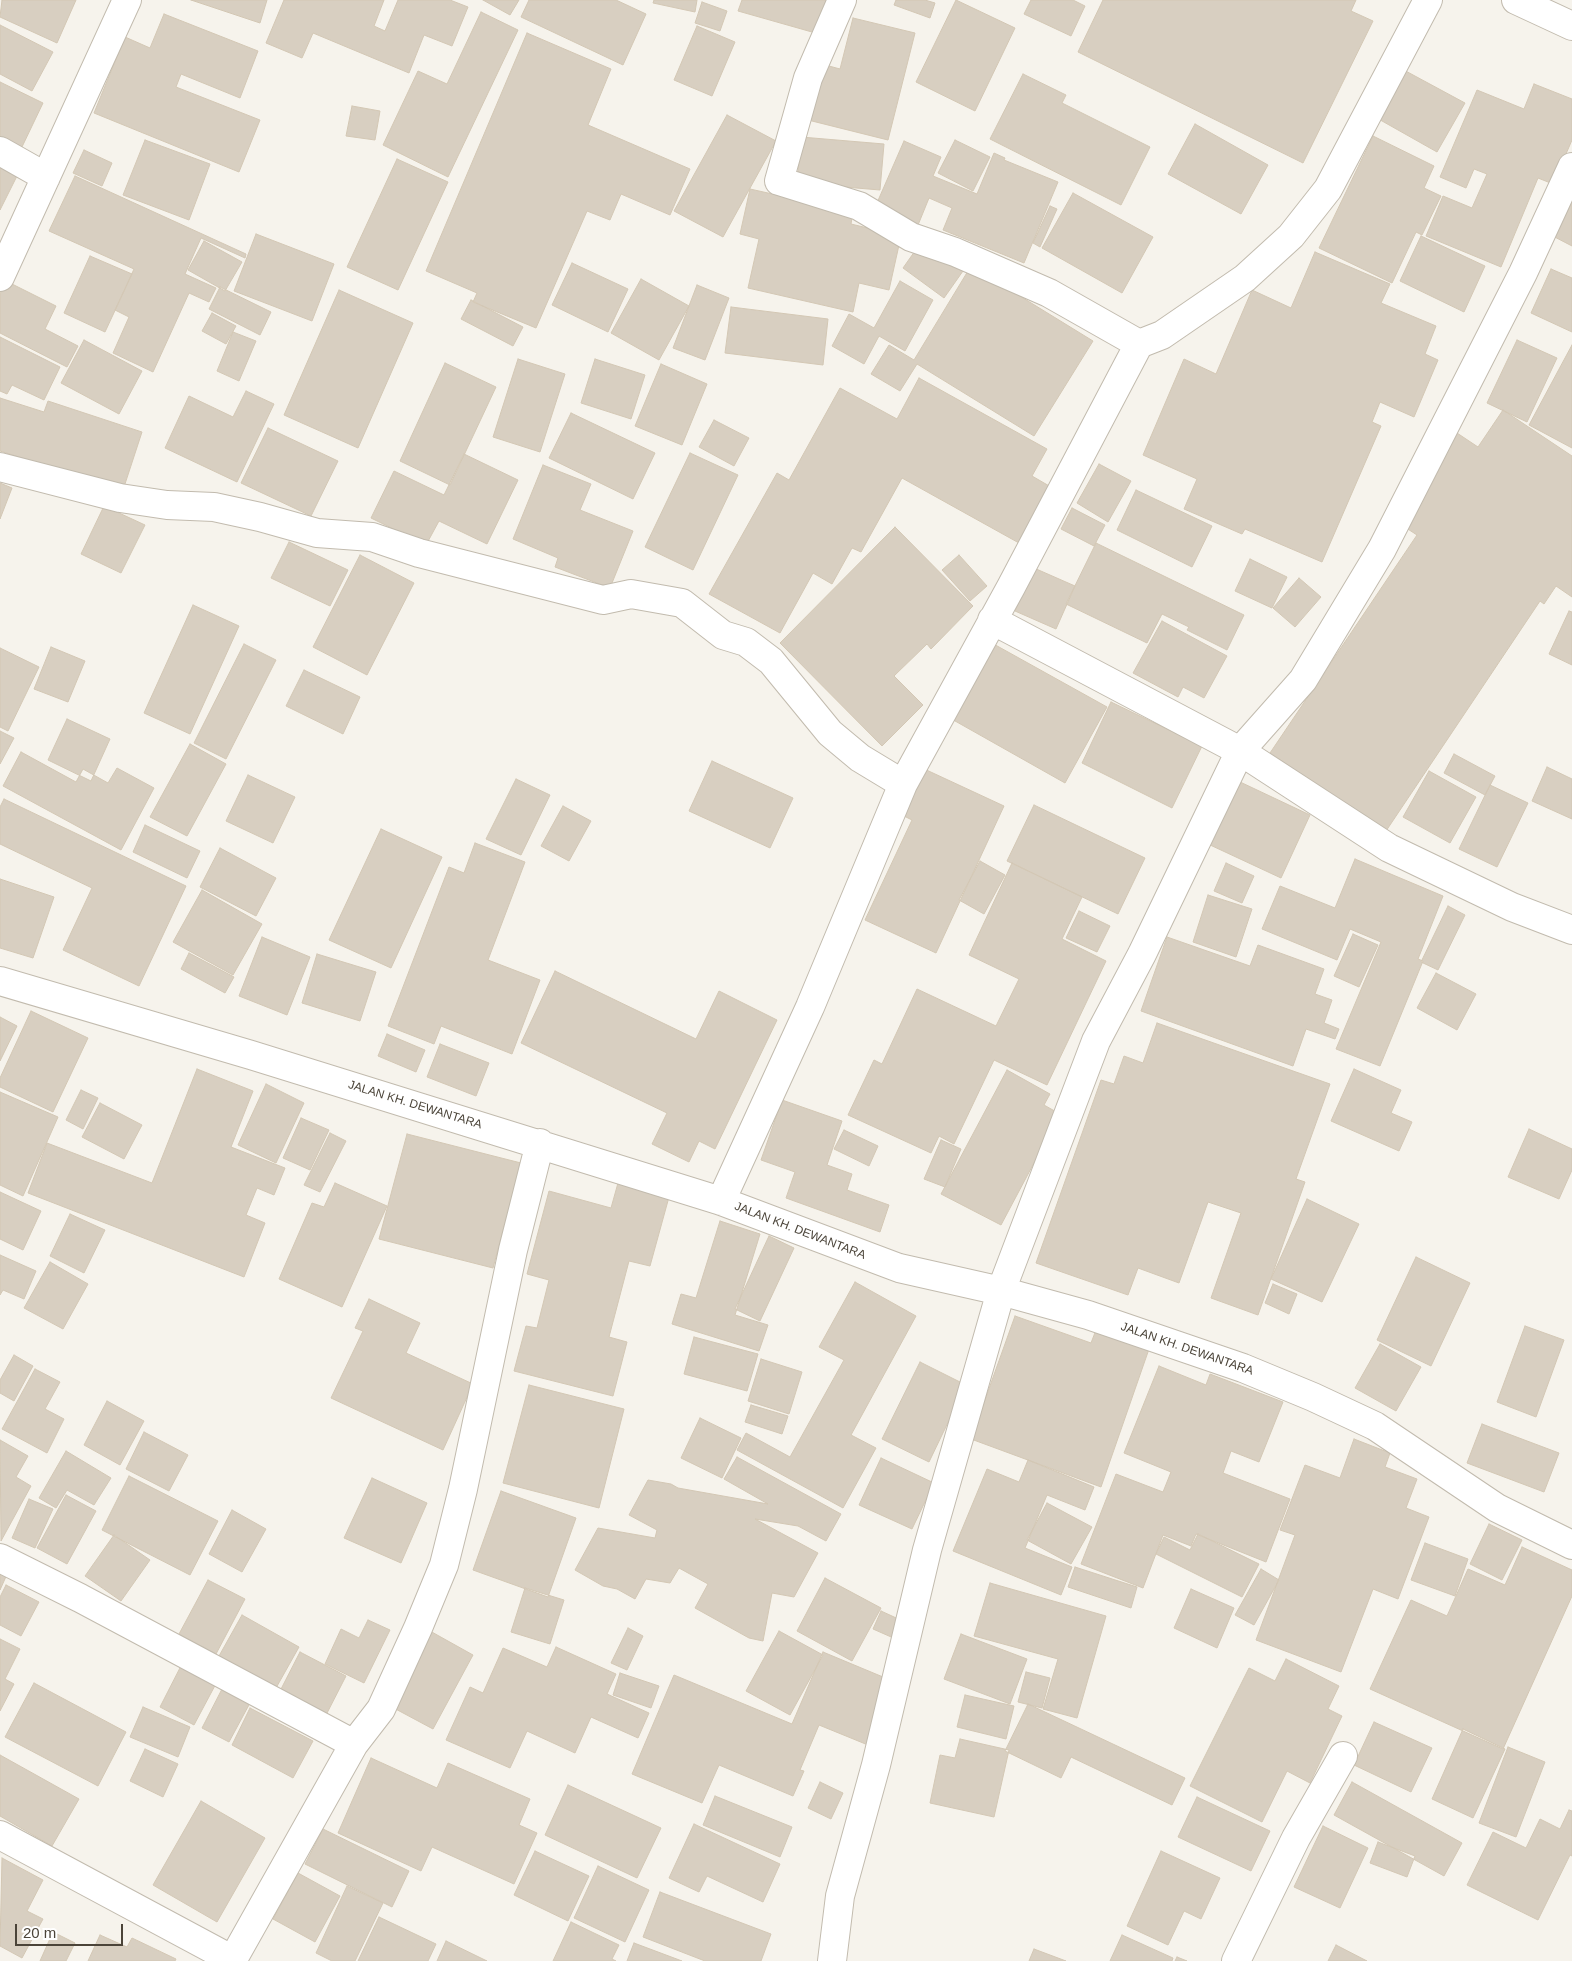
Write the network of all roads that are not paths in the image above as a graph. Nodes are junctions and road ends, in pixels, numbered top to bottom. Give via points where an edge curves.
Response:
1 (127, 0) edge
2 (842, 0) edge
3 (1428, 0) edge
4 (1516, 0) edge
5 (1572, 26) edge
6 (0, 152) edge
7 (1572, 167) edge
8 (46, 177) junction
9 (0, 277) edge
10 (1139, 344) junction
11 (0, 467) edge
12 (992, 620) junction
13 (1240, 751) junction
14 (903, 784) junction
15 (1572, 930) edge
16 (0, 981) edge
17 (540, 1144) junction
18 (721, 1201) junction
19 (1001, 1291) junction
20 (1572, 1544) edge
21 (0, 1558) edge
22 (354, 1744) junction
23 (1343, 1756) dead end
24 (0, 1835) edge
25 (233, 1961) edge
26 (832, 1961) edge
27 (1236, 1961) edge

1 - 8 street
2 - 10 street via 808,78 779,181 859,206 911,237 956,252 1049,293
3 - 10 street via 1328,189 1291,236 1245,278 1162,335
4 - 5 street
6 - 8 street
7 - 13 street via 1523,272 1382,549 1303,680
8 - 9 street
10 - 12 street
11 - 14 street via 120,498 214,507 260,516 317,533 372,537 419,553 603,600 631,594 682,602 723,635 746,642 770,661 830,733 860,758
12 - 13 street
12 - 14 street
13 - 15 street via 1390,848 1512,907
13 - 19 street via 1142,954 1096,1041
14 - 18 street via 810,1007
16 - 17 street, JALAN KH. DEWANTARA
17 - 18 street, JALAN KH. DEWANTARA
17 - 22 street via 513,1250 444,1564 381,1709
18 - 19 street, JALAN KH. DEWANTARA via 899,1268
19 - 20 street, JALAN KH. DEWANTARA via 1166,1341 1313,1396 1375,1426 1497,1508
19 - 26 street via 927,1550 876,1765 840,1896
21 - 22 street
22 - 25 street
23 - 27 street via 1296,1838
24 - 25 street

